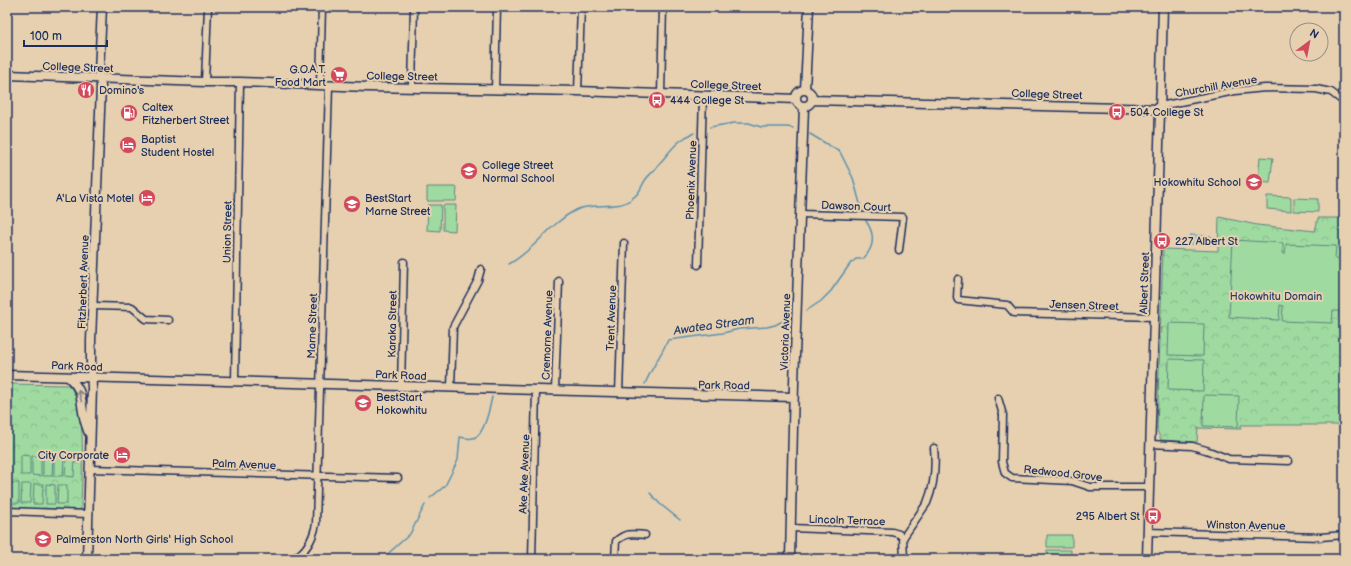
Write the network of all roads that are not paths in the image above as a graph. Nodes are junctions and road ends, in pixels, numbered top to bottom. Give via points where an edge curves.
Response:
1 (102, 7) edge
2 (208, 7) edge
3 (322, 7) edge
4 (414, 7) edge
5 (497, 7) edge
6 (581, 7) edge
7 (663, 7) edge
8 (809, 7) edge
9 (1163, 7) edge
10 (7, 75) edge
11 (101, 79) junction
12 (205, 82) junction
13 (240, 82) junction
14 (320, 85) junction
15 (329, 86) junction
16 (412, 87) junction
17 (495, 90) junction
18 (805, 90) junction
19 (578, 91) junction
20 (661, 94) junction
21 (703, 96) junction
22 (796, 99) junction
23 (813, 100) junction
24 (1344, 102) edge
25 (804, 107) junction
26 (1160, 107) junction
27 (800, 214) junction
28 (624, 243) dead end
29 (899, 250) dead end
30 (404, 262) dead end
31 (698, 265) dead end
32 (481, 269) dead end
33 (958, 279) dead end
34 (559, 281) dead end
35 (94, 306) junction
36 (1154, 317) junction
37 (168, 320) dead end
38 (7, 375) edge
39 (68, 377) junction
40 (91, 378) junction
41 (235, 382) junction
42 (321, 384) junction
43 (401, 386) junction
44 (451, 388) junction
45 (536, 390) junction
46 (555, 390) junction
47 (619, 393) junction
48 (793, 397) junction
49 (998, 398) dead end
50 (91, 436) junction
51 (1150, 444) junction
52 (934, 448) dead end
53 (1289, 461) dead end
54 (90, 469) junction
55 (318, 476) junction
56 (398, 478) dead end
57 (1148, 487) junction
58 (7, 511) edge
59 (88, 514) junction
60 (791, 528) junction
61 (1148, 532) junction
62 (645, 535) dead end
63 (1344, 535) edge
64 (903, 538) junction
65 (87, 559) edge
66 (293, 559) edge
67 (532, 559) edge
68 (615, 559) edge
69 (790, 559) edge
70 (904, 559) edge
71 (1147, 559) edge

1 - 11 street, Fitzherbert Avenue
2 - 12 street
3 - 14 street
4 - 16 street
5 - 17 street
6 - 19 street
7 - 20 street
8 - 18 street
9 - 26 street, Albert Street
10 - 11 street, College Street
11 - 12 street, College Street
11 - 35 street, Fitzherbert Avenue
12 - 13 street, College Street
13 - 14 street, College Street
13 - 41 street, Union Street
14 - 15 street, College Street
15 - 16 street, College Street
15 - 42 street, Marne Street
16 - 17 street, College Street
17 - 19 street, College Street
18 - 22 street via 798,93
18 - 23 street via 811,93
19 - 20 street, College Street
20 - 21 street, College Street
21 - 22 street, College Street
21 - 31 street, Phoenix Avenue
22 - 25 street via 799,105
23 - 25 street via 810,105
23 - 26 street, College Street
24 - 26 street, Churchill Avenue via 1331,92 1316,89 1265,88 1235,91
25 - 27 street, Victoria Avenue
26 - 36 street, Albert Street
27 - 29 street, Dawson Court via 903,217
27 - 48 street, Victoria Avenue
28 - 47 street, Trent Avenue
30 - 43 street, Karaka Street
32 - 44 street via 478,280 453,327
33 - 36 street, Jensen Street via 958,300 1007,305 1014,313
34 - 46 street, Cremorne Avenue
35 - 37 street via 132,307 146,319
35 - 40 street, Fitzherbert Avenue
36 - 51 street, Albert Street
38 - 39 street, Park Road
39 - 40 street, Park Road
50 -> 39 street via 84,418 78,387
40 - 41 street, Park Road
40 - 50 street, Fitzherbert Avenue
41 - 42 street, Park Road
42 - 43 street, Park Road
42 - 55 street, Marne Street
43 - 44 street, Park Road
44 - 45 street, Park Road
45 - 46 street, Park Road
45 - 67 street, Ake Ake Avenue
46 - 47 street, Park Road
47 - 48 street, Park Road
48 - 60 street, Victoria Avenue
49 - 57 street, Redwood Grove via 1003,415 1002,462 1005,473 1012,478 1072,481 1090,487
50 - 54 street, Fitzherbert Avenue
51 - 53 street via 1192,446 1229,459
51 - 57 street, Albert Street
52 - 64 street via 934,478 927,503
54 - 55 street, Palm Avenue
54 - 59 street, Fitzherbert Avenue
55 - 56 street, Palm Avenue
55 - 66 street, Marne Street via 313,538
57 - 61 street, Albert Street
58 - 59 street
59 - 65 street, Fitzherbert Avenue
60 - 64 street, Lincoln Terrace via 888,531
60 - 69 street, Victoria Avenue
61 - 63 street, Winston Avenue via 1321,537
61 - 71 street, Albert Street
62 - 68 street via 622,536 616,541
64 - 70 street

